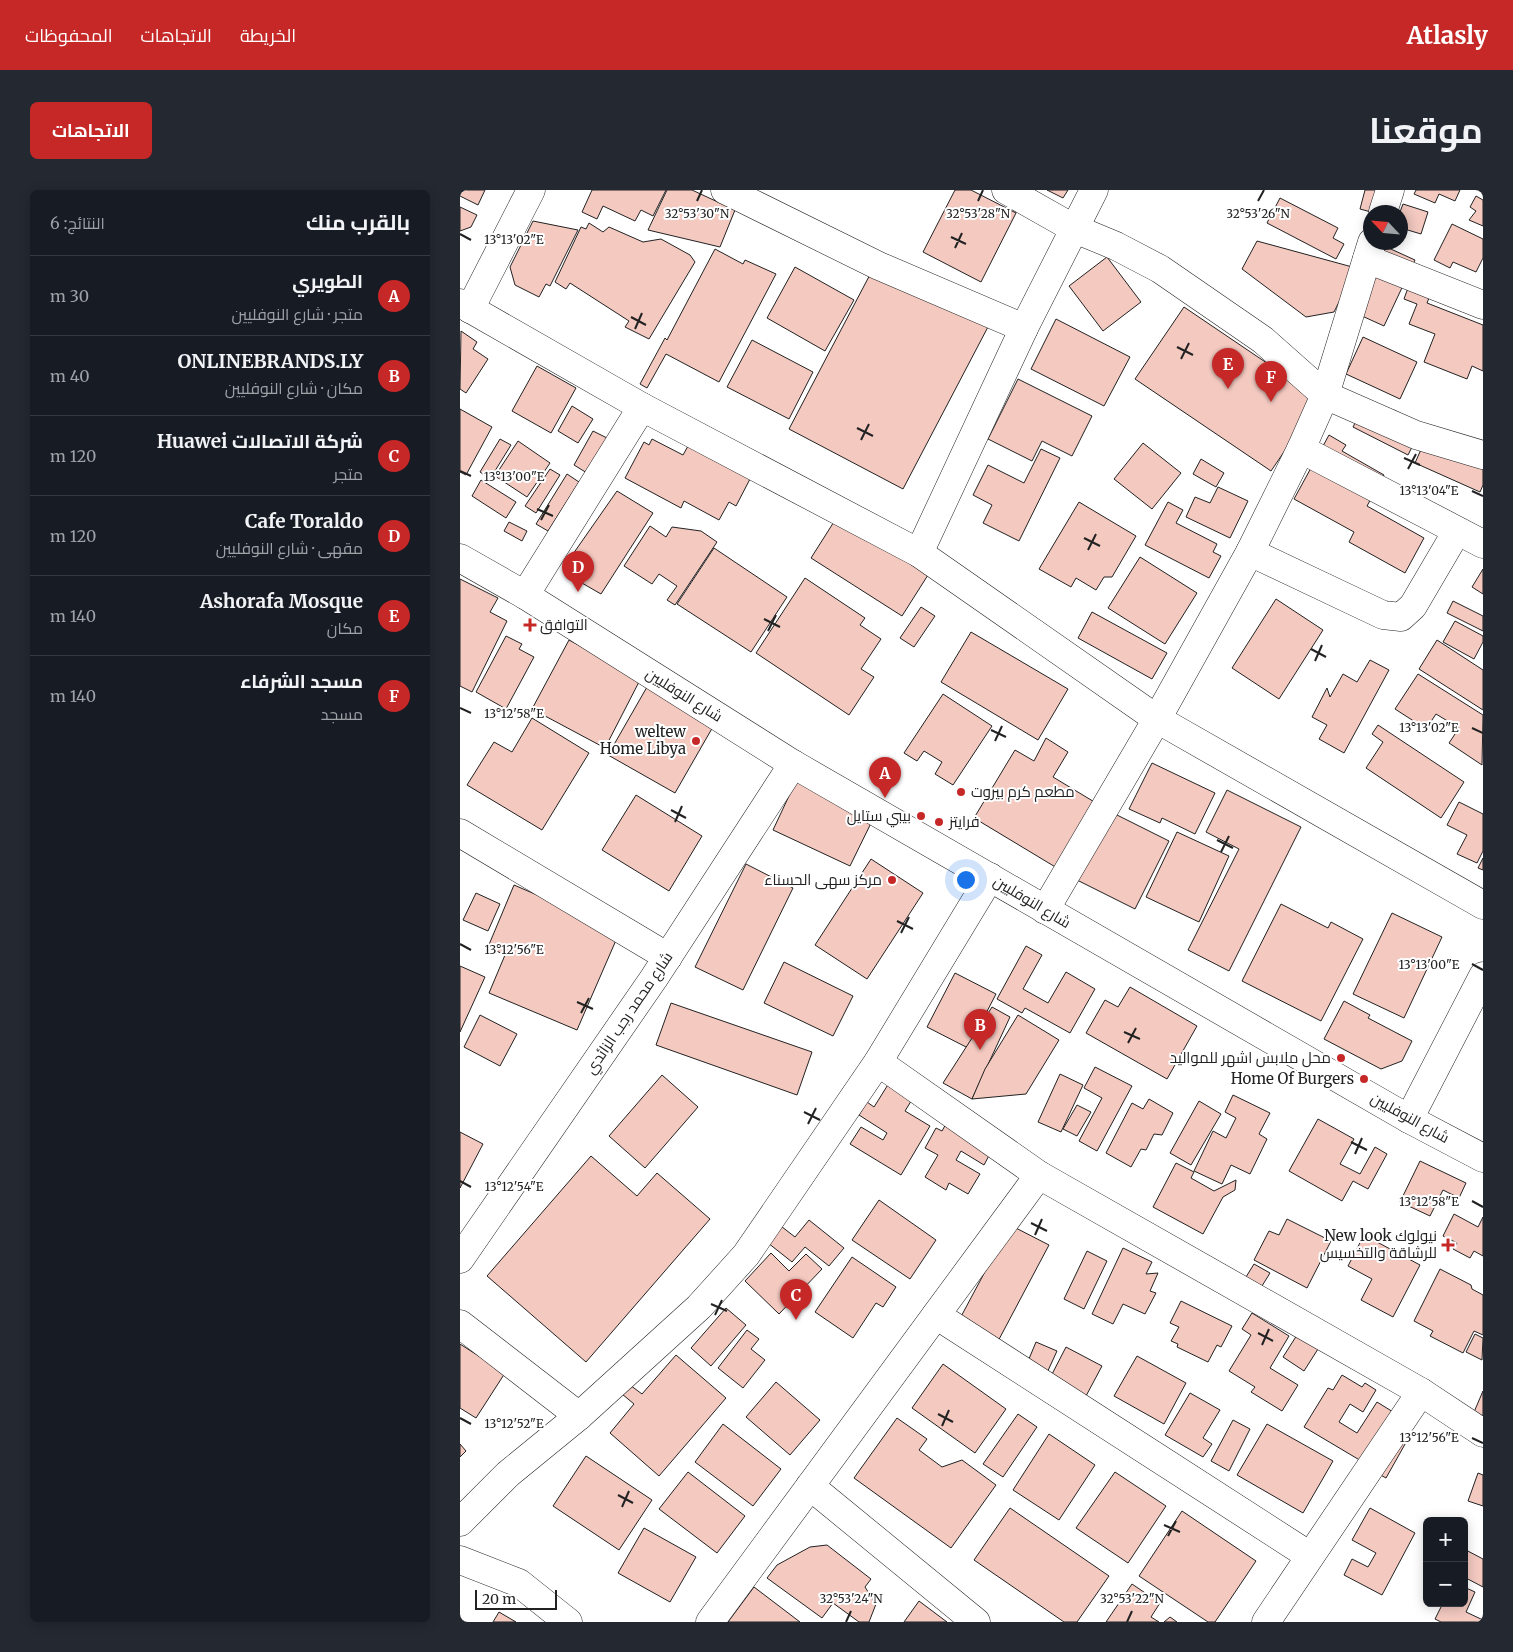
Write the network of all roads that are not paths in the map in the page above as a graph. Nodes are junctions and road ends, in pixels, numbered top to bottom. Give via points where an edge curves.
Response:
1 (531, 190) edge
2 (725, 190) edge
3 (1006, 190) edge
4 (1094, 190) edge
5 (1390, 190) edge
6 (766, 198) edge
7 (1385, 205) edge
8 (1075, 229) junction
9 (1369, 251) edge
10 (1483, 305) edge
11 (465, 306) edge
12 (1024, 328) junction
13 (1324, 395) junction
14 (642, 408) junction
15 (1301, 449) junction
16 (1483, 456) edge
17 (1456, 532) junction
18 (1483, 544) edge
19 (1250, 552) junction
20 (919, 553) junction
21 (460, 558) edge
22 (525, 595) junction
23 (1157, 719) junction
24 (793, 764) junction
25 (462, 840) edge
26 (990, 877) junction
27 (1483, 904) edge
28 (1044, 910) junction
29 (668, 957) junction
30 (1483, 976) edge
31 (878, 1062) junction
32 (1408, 1119) junction
33 (1483, 1158) edge
34 (1039, 1175) junction
35 (460, 1259) edge
36 (936, 1315) junction
37 (460, 1324) edge
38 (1421, 1392) junction
39 (579, 1416) junction
40 (1483, 1433) edge
41 (810, 1486) junction
42 (460, 1522) edge
43 (1310, 1556) junction
44 (460, 1560) edge
45 (568, 1622) edge
46 (710, 1622) edge
47 (976, 1622) edge
48 (1266, 1622) edge

1 - 11 street
2 - 6 street
3 - 8 street
4 - 8 street
5 - 7 street
6 - 12 street via 879,266
8 - 12 street
8 - 13 street via 1160,269 1206,299 1263,340
9 - 10 street
9 - 13 street
11 - 14 street
12 - 20 street
13 - 15 street
13 - 16 street via 1416,435
14 - 20 street
14 - 22 street
15 - 17 street
15 - 19 street
17 - 18 street
17 - 19 street via 1413,606 1401,617 1383,616
19 - 23 street
20 - 23 street
21 - 22 street, شارع النوفليين
22 - 24 street, شارع النوفليين
23 - 27 street
23 - 28 street
24 - 26 street, شارع النوفليين
24 - 29 street, شارع محمد رجب الزائدي
25 - 29 street
26 - 28 street, شارع النوفليين
26 - 31 street
28 - 32 street, شارع النوفليين
29 - 35 street, شارع محمد رجب الزائدي
30 - 32 street
31 - 34 street
31 - 39 street via 746,1255 699,1307
32 - 33 street, شارع النوفليين
34 - 36 street
34 - 38 street
36 - 41 street
36 - 43 street
37 - 39 street
38 - 40 street
38 - 43 street
39 - 42 street via 508,1474
41 - 46 street
41 - 47 street
43 - 48 street
44 - 45 street via 519,1583

